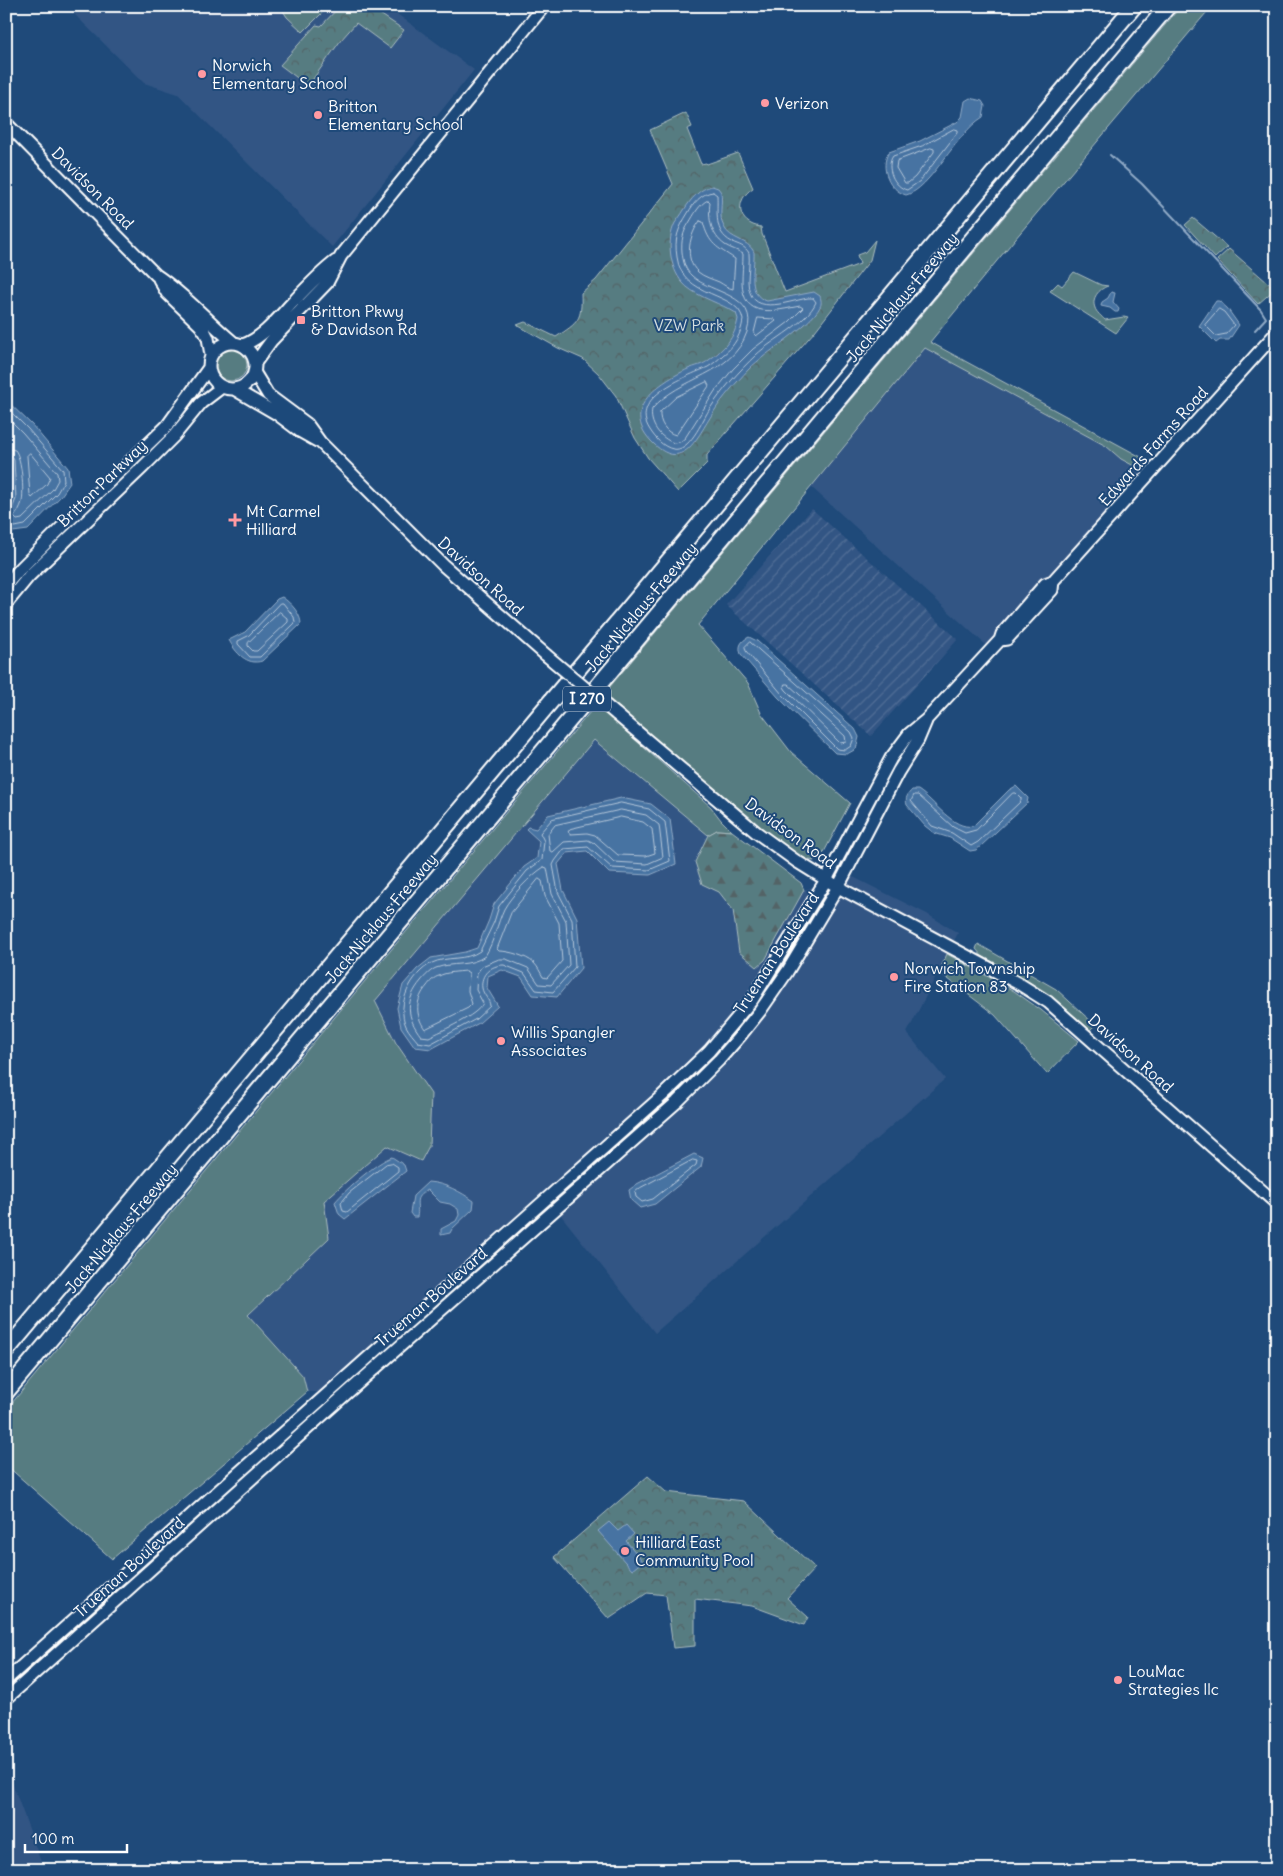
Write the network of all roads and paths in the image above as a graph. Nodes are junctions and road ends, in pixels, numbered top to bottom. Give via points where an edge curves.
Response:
1 (544, 6) edge
2 (1134, 6) edge
3 (1168, 6) edge
4 (6, 123) edge
5 (341, 256) junction
6 (156, 275) junction
7 (1277, 332) edge
8 (238, 344) junction
9 (211, 355) junction
10 (255, 368) junction
11 (208, 370) junction
12 (228, 388) junction
13 (320, 442) junction
14 (6, 586) edge
15 (6, 604) edge
16 (926, 720) junction
17 (826, 880) junction
18 (838, 887) junction
19 (1277, 1204) edge
20 (6, 1351) edge
21 (6, 1392) edge
22 (6, 1680) edge
23 (6, 1699) edge

1 - 5 main road
2 - 20 highway, Jack Nicklaus Freeway / I 270
3 - 21 highway, Jack Nicklaus Freeway / I 270
4 - 6 main road, Davidson Road
5 - 8 main road via 319,274 268,329 256,339
5 - 10 main road via 327,283 271,341
6 - 8 main road, Davidson Road via 172,285 213,326
6 - 9 main road, Davidson Road via 167,292 205,332
7 - 16 main road, Edwards Farms Road via 1054,580 1052,590 1007,639 1000,640
8 - 9 main road via 220,345
8 - 10 main road via 253,356
9 - 11 main road
10 - 12 main road via 244,386
10 - 13 main road, Davidson Road via 268,394 306,424
11 - 12 main road via 216,383
11 - 14 main road, Britton Parkway via 167,426
12 - 13 main road, Davidson Road
12 - 15 main road, Britton Parkway via 201,404 168,442 32,573
13 - 17 main road, Davidson Road, bridge via 437,559 546,655 756,832
16 - 17 main road, Edwards Farms Road via 909,734 891,758
16 - 18 main road, Edwards Farms Road
17 - 18 main road, Davidson Road
17 - 22 main road, Trueman Boulevard via 752,1000 703,1057
18 - 19 main road, Davidson Road via 1048,1002
18 - 23 main road, Trueman Boulevard via 760,1011 719,1060 677,1102

